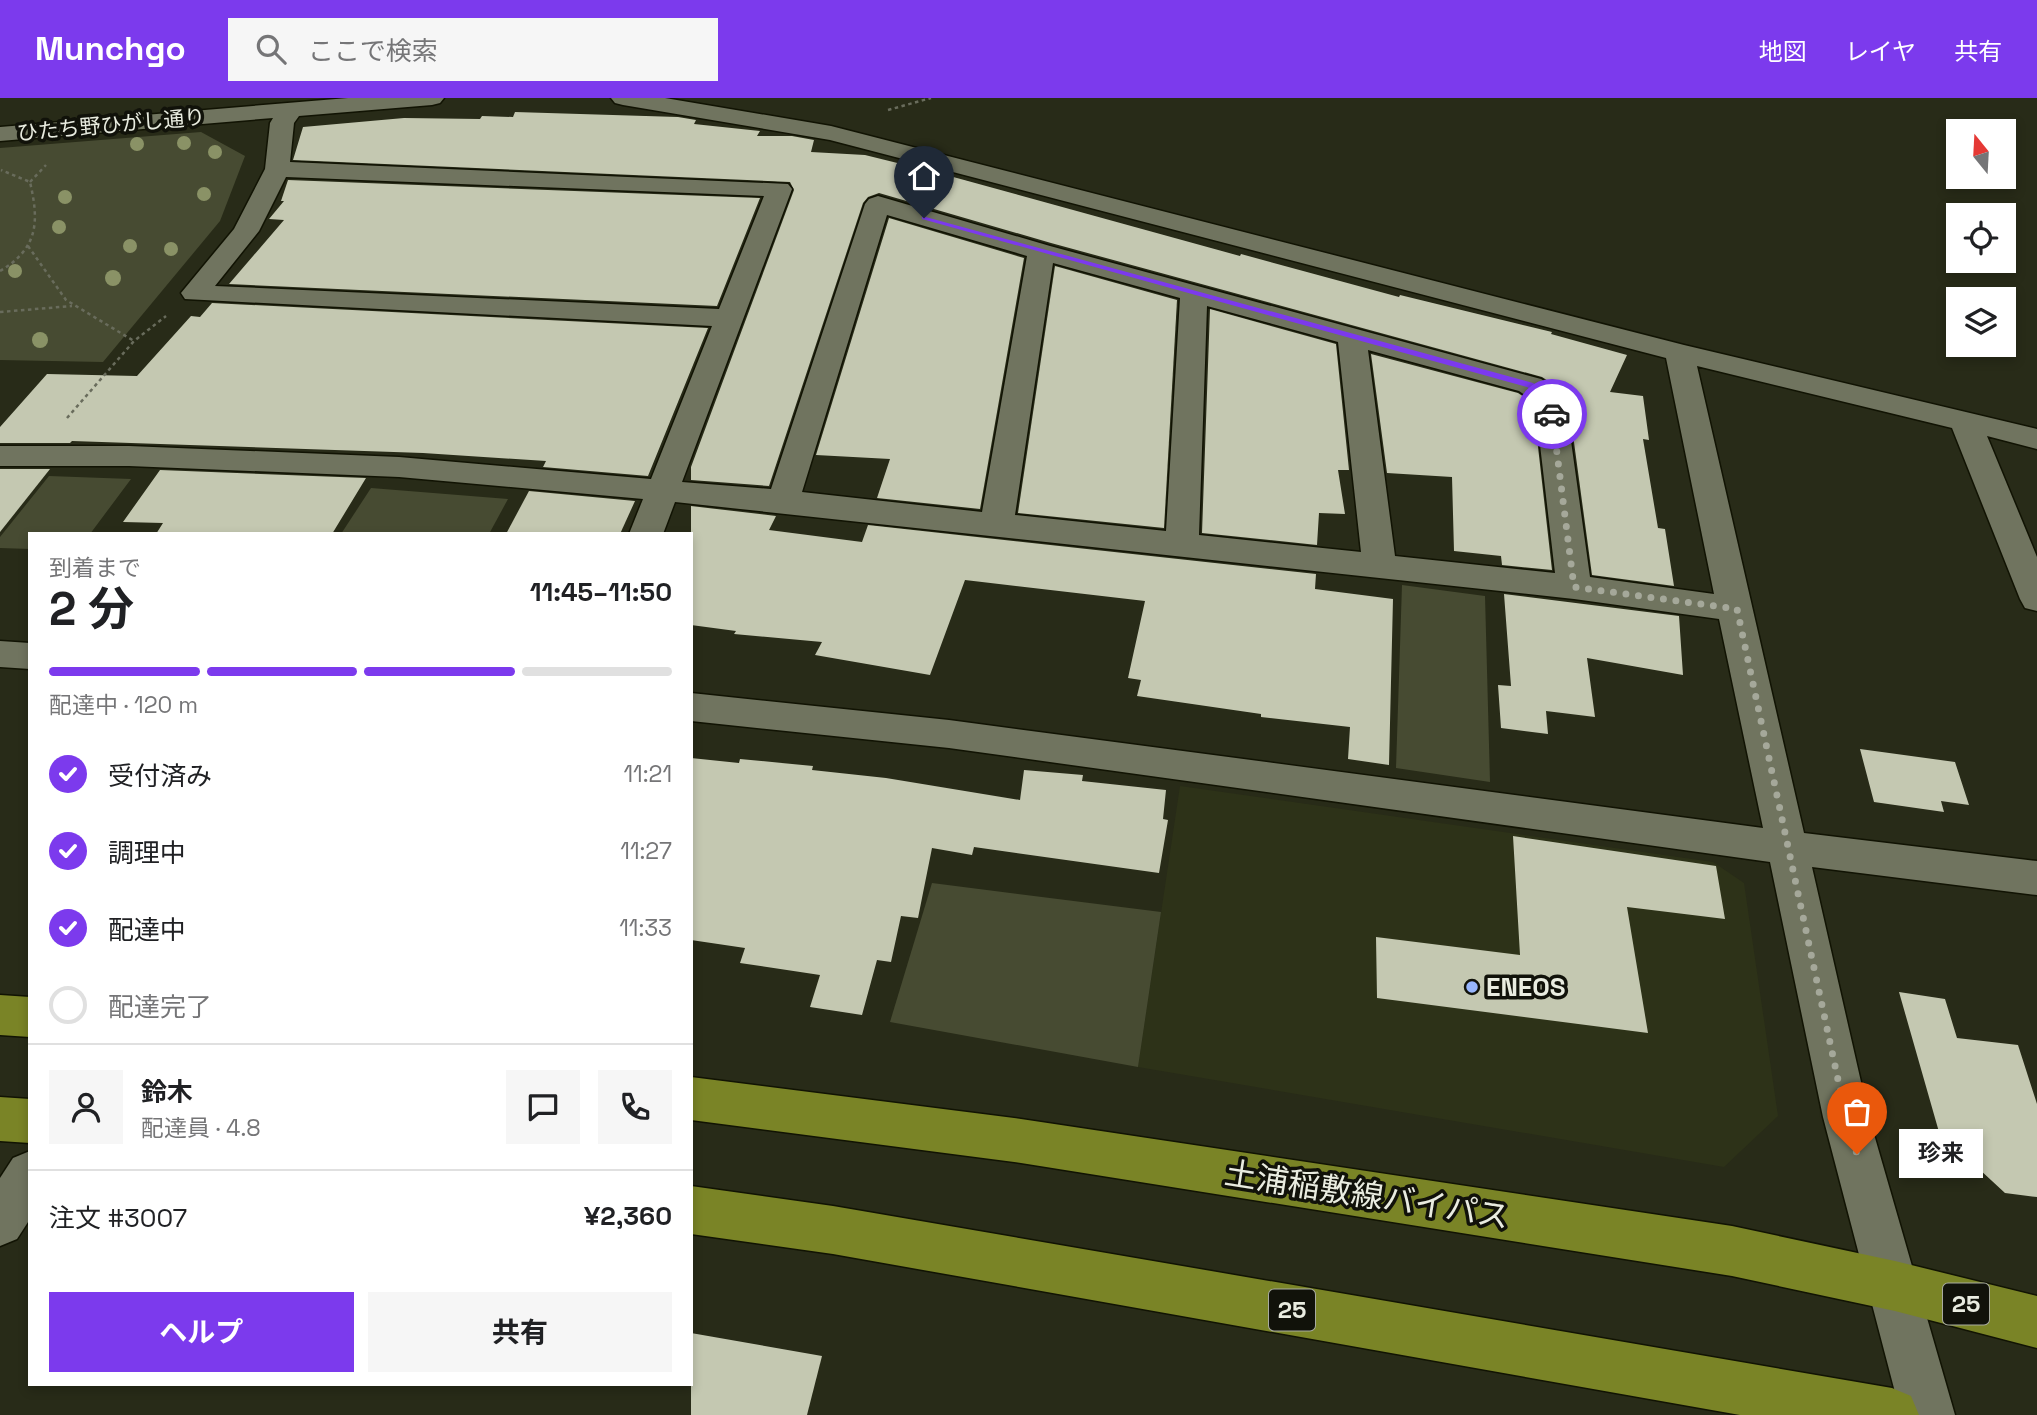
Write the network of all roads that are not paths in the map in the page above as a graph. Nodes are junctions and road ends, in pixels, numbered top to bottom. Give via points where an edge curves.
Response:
1 (432, 98) edge
2 (623, 98) edge
3 (232, 107) edge
4 (291, 111) junction
5 (0, 134) edge
6 (277, 169) junction
7 (1041, 252) junction
8 (1195, 292) junction
9 (729, 318) junction
10 (1352, 335) junction
11 (1679, 353) junction
12 (1965, 421) junction
13 (2037, 439) edge
14 (0, 456) edge
15 (664, 491) junction
16 (783, 500) junction
17 (997, 523) junction
18 (647, 532) edge
19 (1182, 543) junction
20 (1379, 565) junction
21 (1574, 587) junction
22 (2037, 599) edge
23 (1737, 609) junction
24 (0, 654) edge
25 (28, 656) edge
26 (693, 707) edge
27 (1788, 848) junction
28 (2037, 878) edge
29 (0, 1015) edge
30 (28, 1017) edge
31 (693, 1098) edge
32 (0, 1119) edge
33 (28, 1121) edge
34 (28, 1177) edge
35 (693, 1210) edge
36 (0, 1222) edge
37 (1895, 1286) junction
38 (2037, 1322) edge
39 (1892, 1415) edge
40 (1928, 1415) edge

1 - 4 street, ひたち野ひがし通り
2 - 11 street via 831,133
3 - 4 street, ひたち野ひがし通り
3 - 5 street, ひたち野ひがし通り
4 - 6 street via 282,123
6 - 9 street via 779,189
6 - 9 street via 246,231 195,293
7 - 8 street
7 - 16 street via 877,204
7 - 17 street
8 - 10 street
8 - 19 street
9 - 15 street
10 - 20 street
10 - 21 street via 1530,385 1550,398
11 - 12 street
11 - 23 street
12 - 13 street
12 - 22 street
14 - 15 street via 129,456 399,467
15 - 16 street
15 - 18 street
16 - 17 street
17 - 19 street
19 - 20 street
20 - 21 street
21 - 23 street
23 - 27 street
24 - 25 street
26 - 27 street via 962,735
27 - 28 street
27 - 37 street via 1846,1117
29 - 30 main road
31 - 37 main road, 土浦稲敷線バイパス / 25 via 1021,1141 1643,1237
32 - 33 main road
34 - 36 street
35 - 39 main road, 25 via 833,1230
37 - 38 main road, 土浦稲敷線バイパス / 25
37 - 40 street

